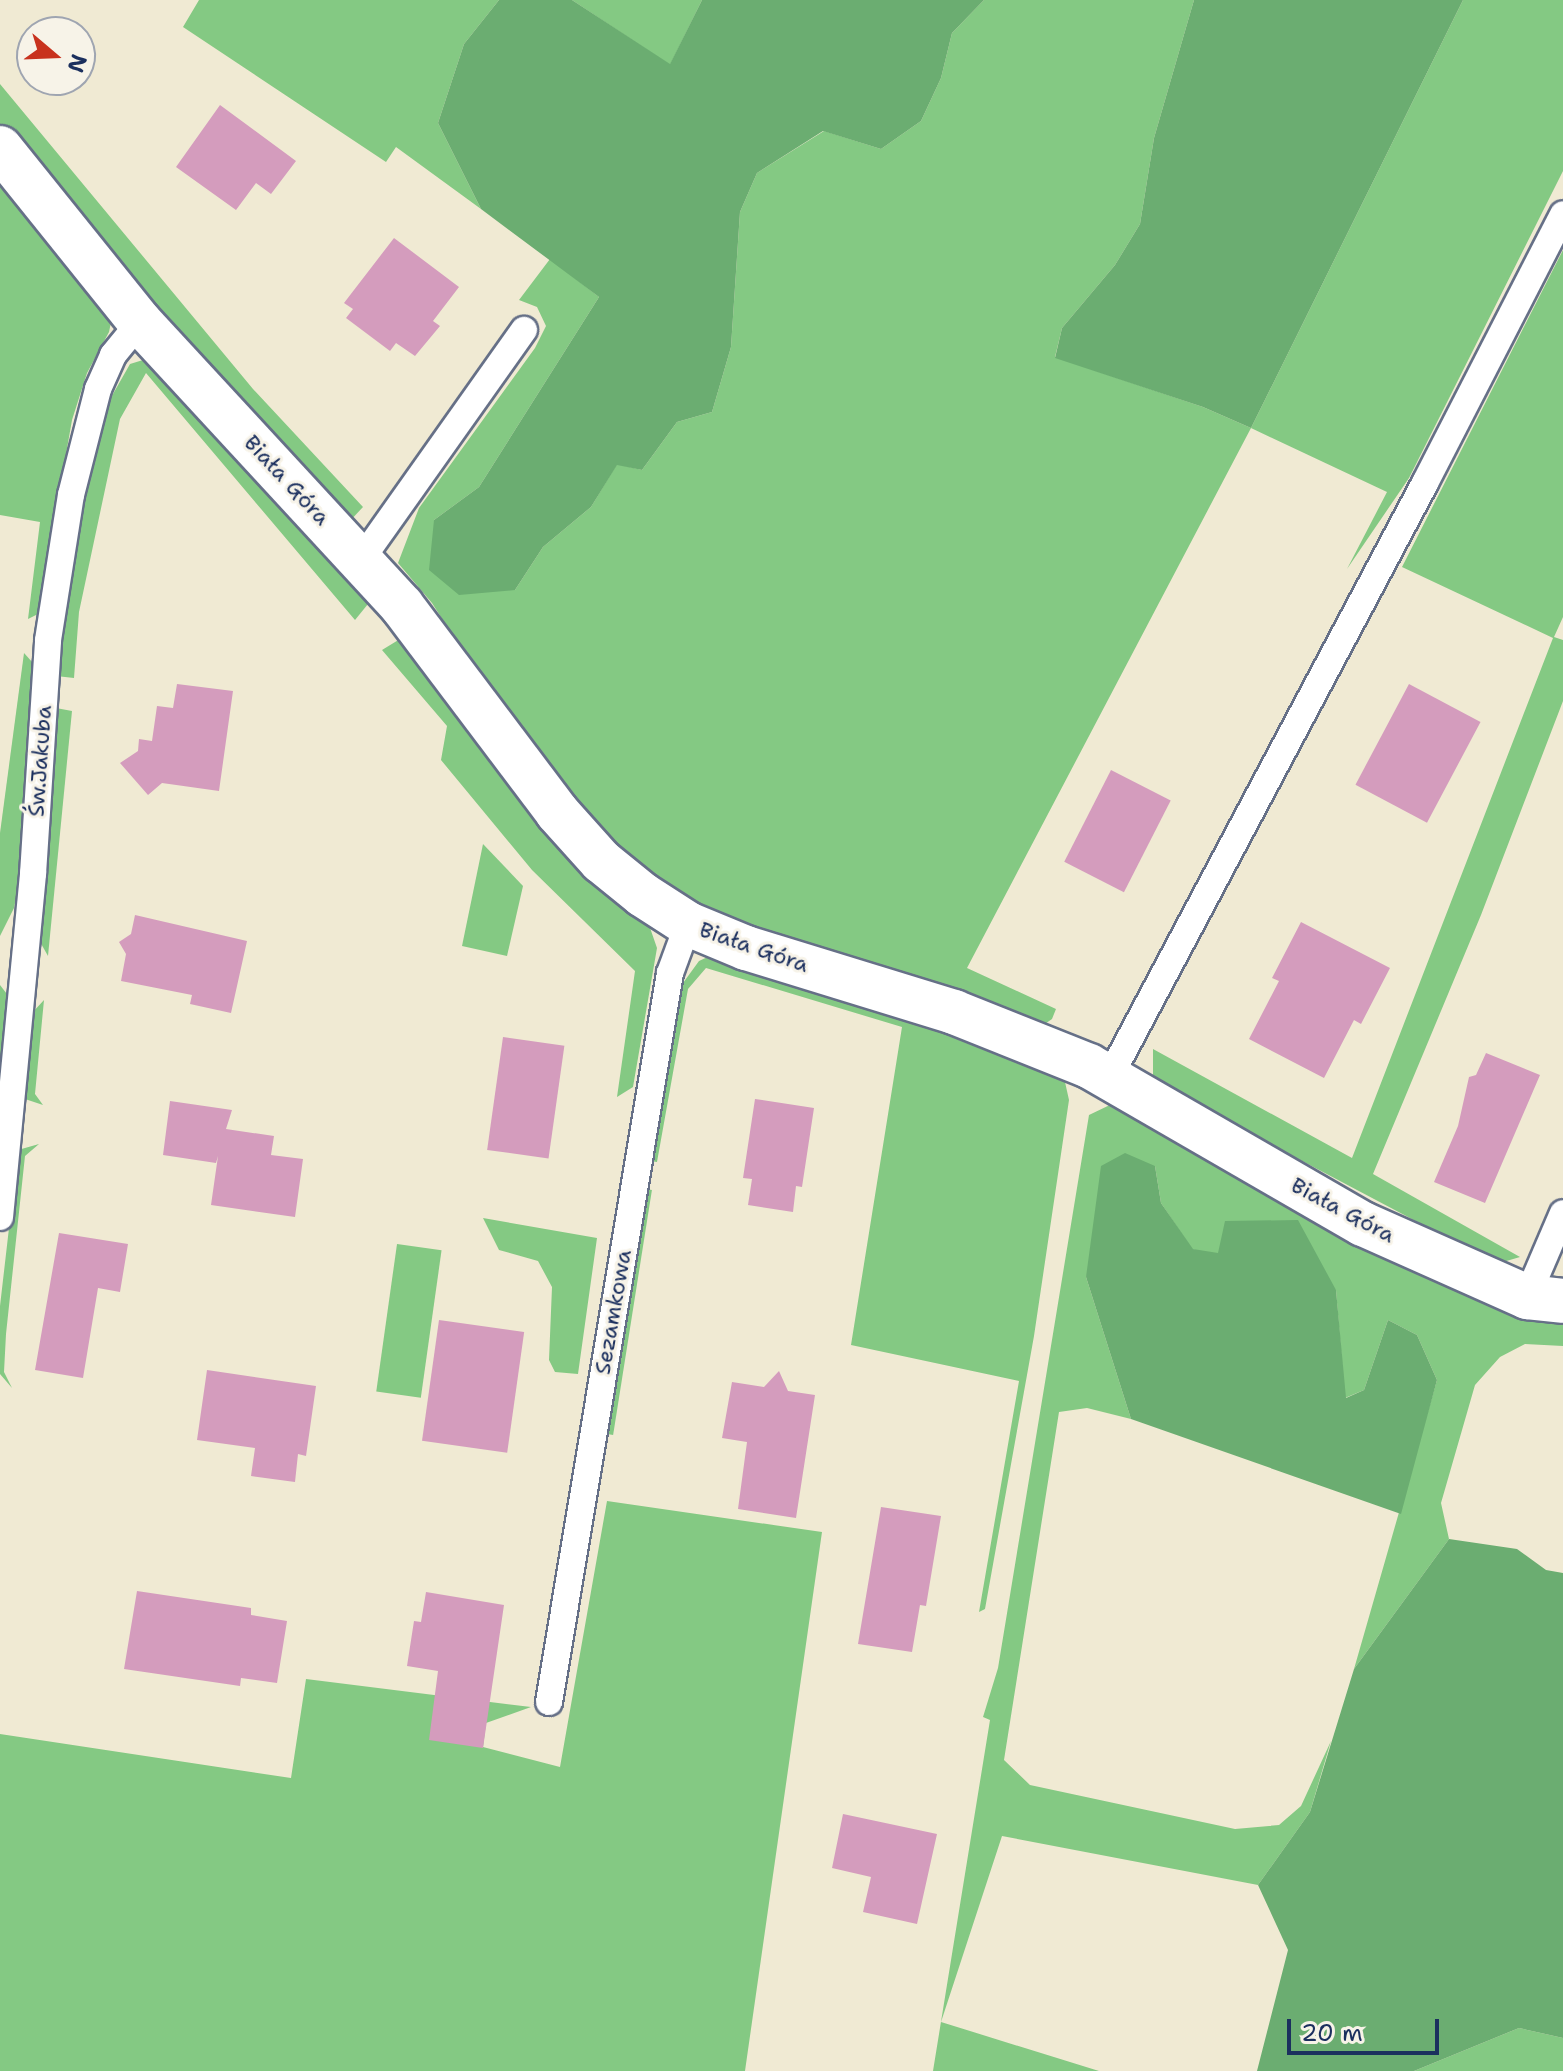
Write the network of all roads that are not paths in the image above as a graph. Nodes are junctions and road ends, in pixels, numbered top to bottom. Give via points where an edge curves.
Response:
1 (0, 148) edge
2 (1563, 214) edge
3 (140, 322) junction
4 (524, 330) dead end
5 (361, 560) junction
6 (688, 924) junction
7 (1109, 1078) junction
8 (1563, 1213) edge
9 (0, 1217) edge
10 (1545, 1299) edge
11 (549, 1702) dead end

1 - 3 street, Biała Góra
2 - 7 lane
3 - 5 street, Biała Góra
3 - 9 lane, Św.Jakuba via 113,355 98,389 71,495 50,625 33,874
4 - 5 lane
5 - 6 street, Biała Góra via 601,861
6 - 7 street, Biała Góra via 746,948 954,1012
6 - 11 lane, Sezamkowa via 670,973
7 - 10 street, Biała Góra via 1363,1224
8 - 10 lane

